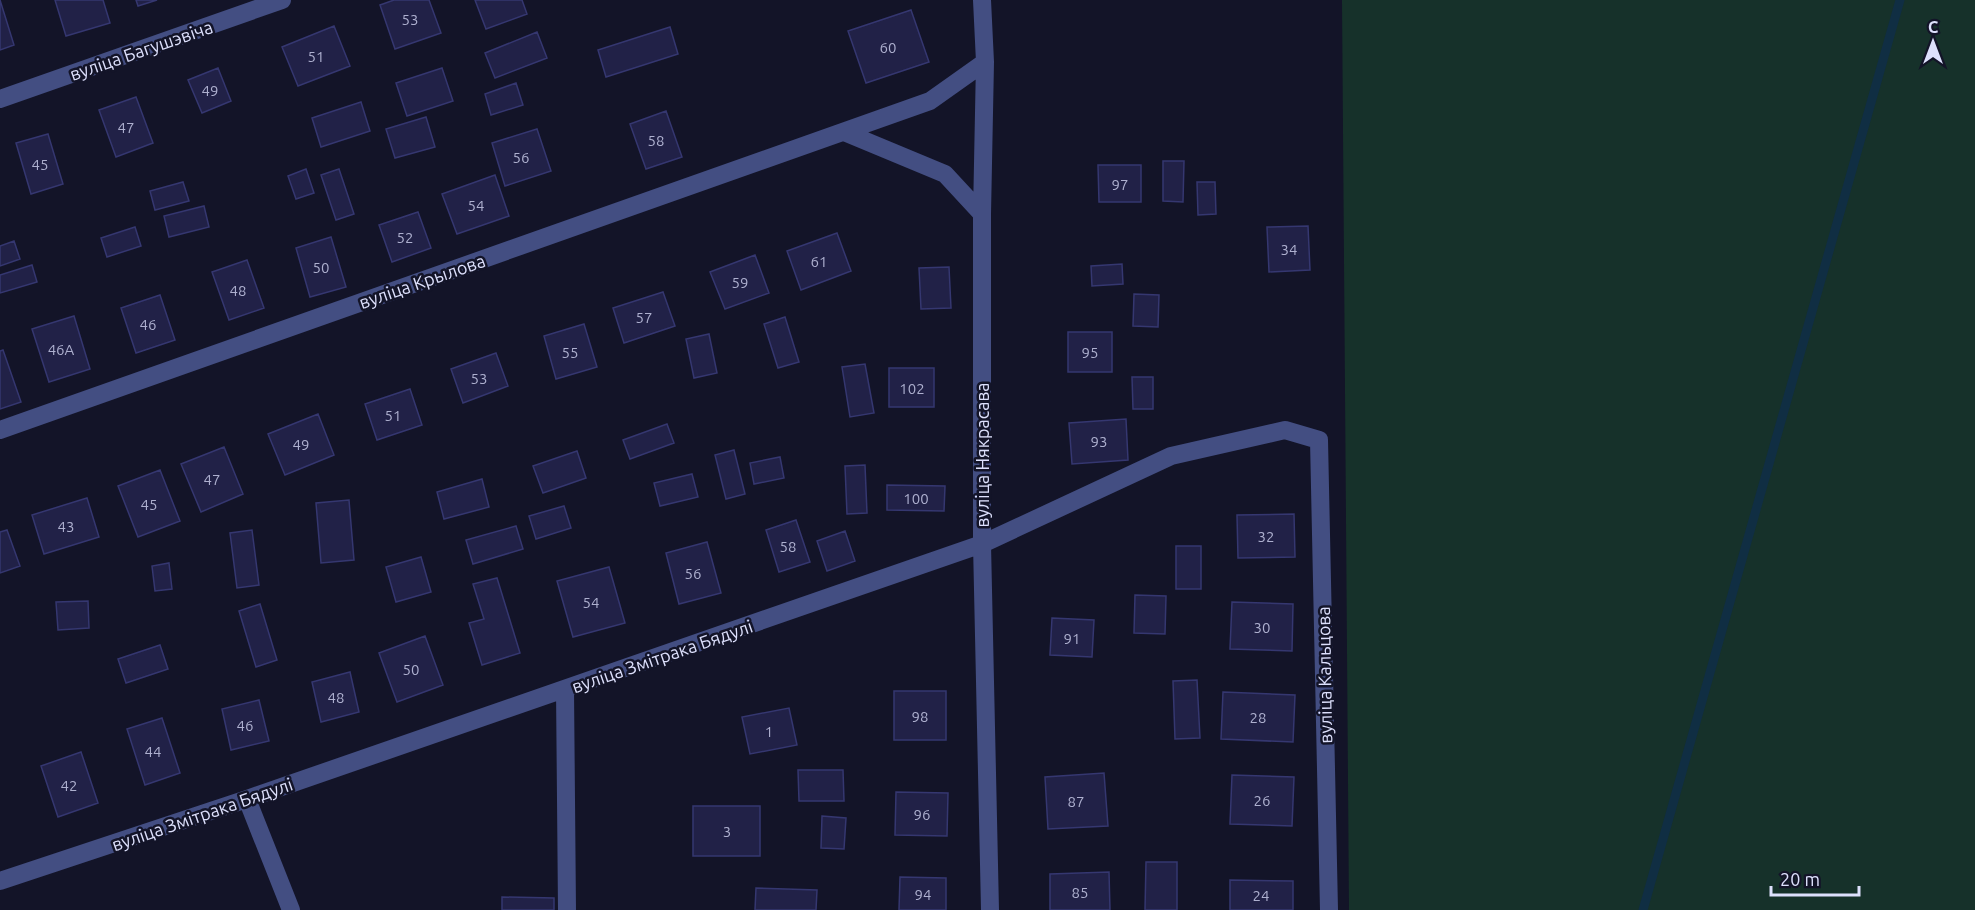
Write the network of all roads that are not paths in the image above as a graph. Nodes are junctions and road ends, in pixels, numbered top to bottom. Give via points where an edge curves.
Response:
1 (282, 0) edge
2 (982, 0) edge
3 (985, 62) junction
4 (0, 99) edge
5 (844, 132) junction
6 (982, 214) junction
7 (0, 430) edge
8 (1318, 440) joint
9 (982, 544) junction
10 (566, 689) junction
11 (247, 800) junction
12 (0, 881) edge
13 (291, 910) edge
14 (567, 910) edge
15 (990, 910) edge
16 (1329, 910) edge

1 - 4 street, вуліца Багушэвіча
2 - 3 street, вуліца Някрасава
3 - 5 street, вуліца Крылова via 930,101
3 - 6 street, вуліца Някрасава
5 - 6 street via 945,174
5 - 7 street, вуліца Крылова
6 - 9 street, вуліца Някрасава
8 - 9 street, вуліца Змітрака Бядулі via 1285,430 1171,456
8 - 16 street, вуліца Кальцова
9 - 10 street, вуліца Змітрака Бядулі
9 - 15 street, вуліца Някрасава
10 - 11 street, вуліца Змітрака Бядулі
10 - 14 street
11 - 12 street, вуліца Змітрака Бядулі
11 - 13 street

